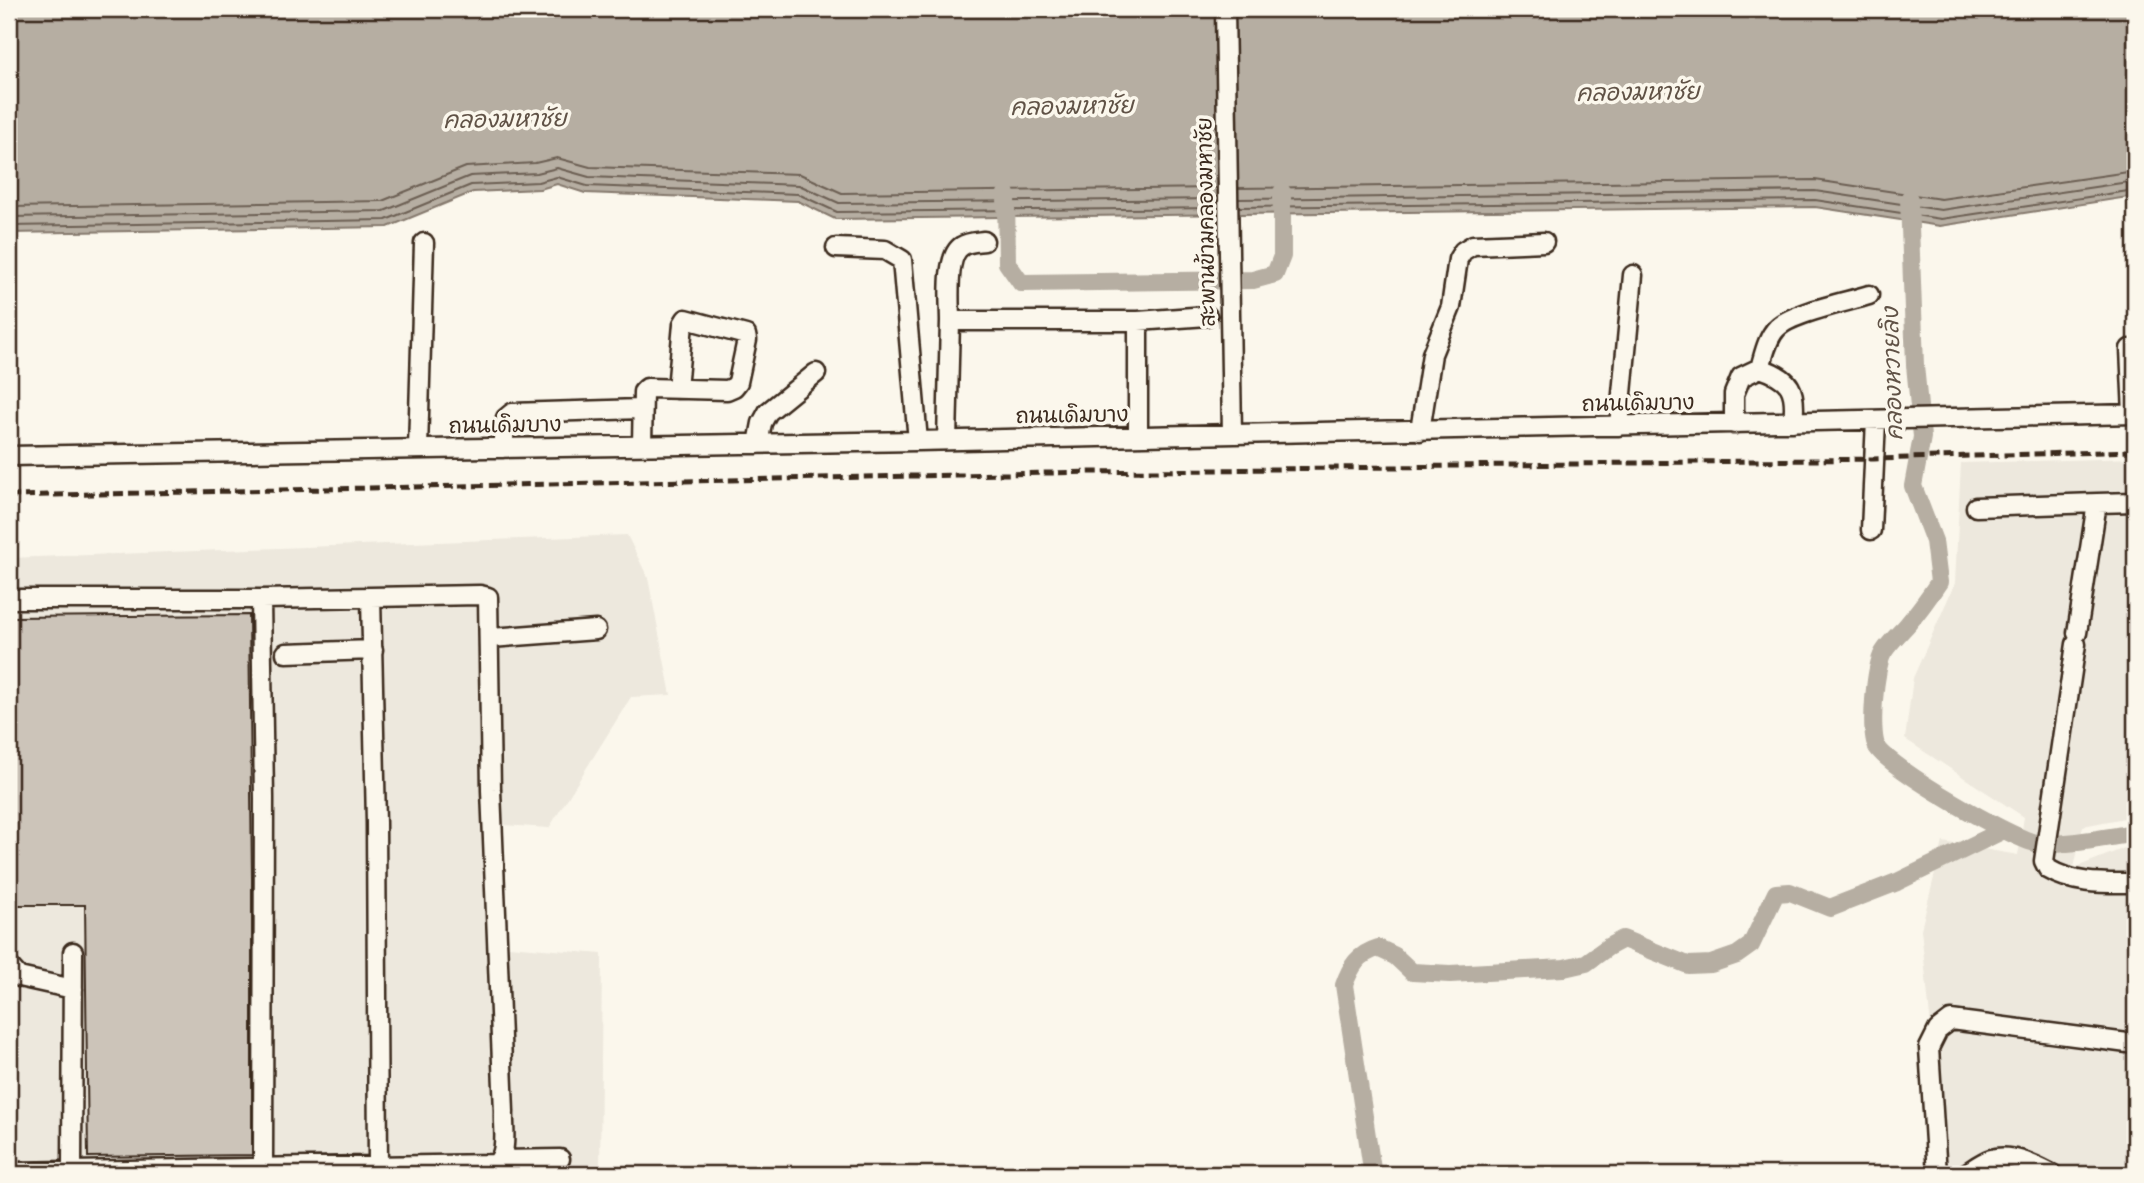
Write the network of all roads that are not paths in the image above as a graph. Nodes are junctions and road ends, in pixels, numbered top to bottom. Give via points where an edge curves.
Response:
1 (1225, 9) edge
2 (984, 241) dead end
3 (1544, 242) dead end
4 (424, 243) dead end
5 (836, 248) dead end
6 (1633, 275) dead end
7 (1869, 295) dead end
8 (1207, 316) dead end
9 (950, 321) junction
10 (1138, 321) junction
11 (2130, 349) dead end
12 (1759, 368) junction
13 (816, 373) dead end
14 (677, 388) junction
15 (642, 409) junction
16 (2134, 414) edge
17 (1876, 420) junction
18 (1793, 422) junction
19 (1734, 424) junction
20 (1619, 426) junction
21 (1420, 431) junction
22 (1231, 434) junction
23 (1138, 436) junction
24 (947, 440) junction
25 (918, 441) junction
26 (758, 443) junction
27 (642, 446) junction
28 (503, 448) junction
29 (418, 449) junction
30 (9, 456) edge
31 (2135, 502) edge
32 (2096, 503) junction
33 (1976, 507) dead end
34 (1871, 530) dead end
35 (371, 597) junction
36 (9, 598) edge
37 (261, 599) junction
38 (596, 630) dead end
39 (491, 638) junction
40 (373, 650) junction
41 (286, 653) dead end
42 (2135, 883) edge
43 (73, 952) dead end
44 (9, 965) edge
45 (73, 989) junction
46 (2135, 1044) edge
47 (560, 1159) dead end
48 (501, 1160) junction
49 (378, 1166) junction
50 (263, 1168) junction
51 (72, 1171) junction
52 (9, 1172) edge
53 (1937, 1174) edge
54 (1965, 1174) edge
55 (2052, 1174) edge

1 - 22 street, สะพานข้ามคลองมหาชัย
2 - 9 street via 961,246 955,253
3 - 21 street via 1473,245 1463,251 1451,307 1432,354
4 - 29 street
5 - 25 street via 884,250 902,260
6 - 20 street
7 - 12 street via 1778,326
8 - 10 street
9 - 10 street
9 - 24 street
10 - 23 street
11 - 16 street
12 - 18 street via 1788,383 1796,399
12 - 19 street via 1741,377 1734,394
13 - 26 street via 768,412
14 - 14 street via 734,387 746,335 686,319
14 - 15 street via 647,388
15 - 27 street
15 - 28 street via 512,413 506,418
16 - 17 street, ถนนเดิมบาง
17 - 18 street, ถนนเดิมบาง
17 - 34 street
18 - 19 street, ถนนเดิมบาง
19 - 20 street, ถนนเดิมบาง
20 - 21 street, ถนนเดิมบาง
21 - 22 street, ถนนเดิมบาง
22 - 23 street, ถนนเดิมบาง
23 - 24 street, ถนนเดิมบาง
24 - 25 street, ถนนเดิมบาง
25 - 26 street, ถนนเดิมบาง
26 - 27 street, ถนนเดิมบาง
27 - 28 street, ถนนเดิมบาง
28 - 29 street, ถนนเดิมบาง
29 - 30 street, ถนนเดิมบาง
31 - 32 street
32 - 33 street
32 - 42 street via 2044,861 2048,870 2066,879
35 - 37 street
35 - 39 street via 488,597
35 - 40 street
36 - 37 street
37 - 50 street
38 - 39 street
39 - 48 street via 491,790 504,1112
40 - 41 street
40 - 49 street
43 - 45 street
44 - 45 street via 19,977
45 - 51 street
46 - 53 street via 1951,1020 1938,1030 1929,1048
47 - 48 street
48 - 49 street via 495,1164
49 - 50 street
50 - 51 street
51 - 52 street
54 - 55 street via 1989,1160 2007,1157

